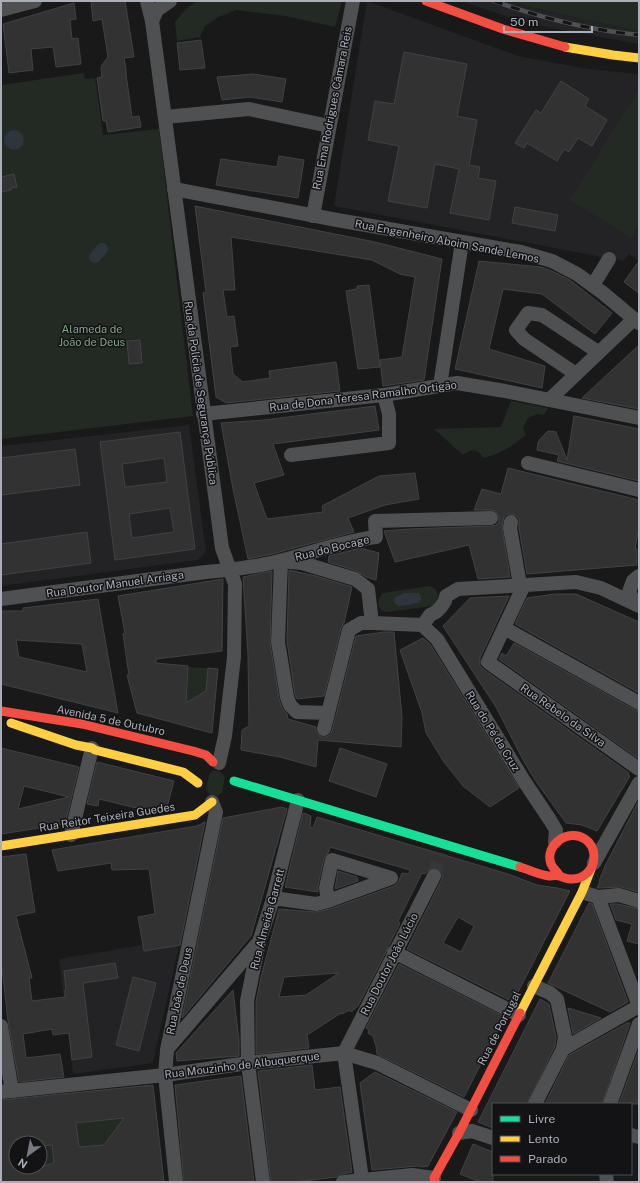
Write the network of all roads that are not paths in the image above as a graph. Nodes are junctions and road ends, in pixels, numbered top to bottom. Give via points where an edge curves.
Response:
1 (35, 1) edge
2 (147, 1) edge
3 (170, 1) edge
4 (353, 1) edge
5 (426, 1) edge
6 (1, 10) edge
7 (152, 21) junction
8 (639, 58) edge
9 (165, 117) junction
10 (329, 126) junction
11 (174, 189) junction
12 (317, 216) junction
13 (462, 242) junction
14 (610, 259) dead end
15 (593, 285) junction
16 (636, 321) edge
17 (598, 352) junction
18 (576, 374) junction
19 (440, 386) junction
20 (384, 395) junction
21 (549, 400) junction
22 (203, 414) junction
23 (639, 418) edge
24 (291, 455) dead end
25 (528, 464) dead end
26 (639, 490) edge
27 (491, 518) dead end
28 (511, 522) dead end
29 (281, 561) junction
30 (230, 570) junction
31 (637, 576) edge
32 (522, 585) junction
33 (1, 598) edge
34 (637, 605) edge
35 (372, 623) junction
36 (423, 625) junction
37 (504, 628) junction
38 (639, 703) edge
39 (1, 711) edge
40 (328, 713) junction
41 (1, 721) edge
42 (101, 729) junction
43 (324, 729) dead end
44 (88, 741) junction
45 (225, 769) junction
46 (639, 769) edge
47 (639, 784) edge
48 (252, 787) junction
49 (208, 798) junction
50 (298, 800) junction
51 (71, 835) junction
52 (1, 846) edge
53 (552, 848) junction
54 (512, 863) junction
55 (593, 866) junction
56 (434, 876) tunnel mouth
57 (560, 876) junction
58 (589, 893) junction
59 (273, 898) junction
60 (328, 901) dead end
61 (639, 901) edge
62 (259, 942) junction
63 (394, 952) junction
64 (534, 986) junction
65 (639, 1006) edge
66 (519, 1015) junction
67 (639, 1024) edge
68 (1, 1026) edge
69 (563, 1049) junction
70 (167, 1050) junction
71 (344, 1053) junction
72 (248, 1063) junction
73 (165, 1075) junction
74 (6, 1091) edge
75 (536, 1103) edge
76 (610, 1103) edge
77 (471, 1110) junction
78 (460, 1133) junction
79 (492, 1138) edge
80 (362, 1179) junction
81 (434, 1180) edge
82 (176, 1182) edge
83 (263, 1182) edge
84 (343, 1182) edge

1 - 6 street
2 - 7 street, Rua da Polícia de Segurança Pública
3 - 7 street via 157,10
4 - 10 street, Rua Ema Rodrigues Câmara Reis
5 - 8 street via 503,29 562,46
7 - 9 street, Rua da Polícia de Segurança Pública
9 - 10 street via 249,109
9 - 11 street, Rua da Polícia de Segurança Pública
10 - 12 street, Rua Ema Rodrigues Câmara Reis
11 - 12 street
11 - 22 street, Rua da Polícia de Segurança Pública
12 - 13 street, Rua Engenheiro Aboim Sande Lemos
13 - 15 street, Rua Engenheiro Aboim Sande Lemos via 521,252 552,261
13 - 19 street
14 - 15 street
15 - 16 street, Rua Engenheiro Aboim Sande Lemos
16 - 17 street
17 - 18 street
17 - 18 street via 542,315 528,313 516,330 524,339
18 - 21 street
19 - 20 street, Rua de Dona Teresa Ramalho Ortigão
19 - 21 street, Rua de Dona Teresa Ramalho Ortigão via 457,383
20 - 22 street, Rua de Dona Teresa Ramalho Ortigão
20 - 24 street via 389,414 389,443
21 - 23 street, Rua de Dona Teresa Ramalho Ortigão
22 - 30 street, Rua da Polícia de Segurança Pública via 222,548
25 - 26 street
27 - 29 street, Rua do Bocage via 375,521 376,537 357,539
28 - 32 street via 510,528
29 - 30 street, Rua do Bocage
29 - 35 street via 302,563 355,579 368,589
29 - 40 street via 278,642 287,697 297,712
30 - 33 street, Rua Doutor Manuel Arriaga
30 - 45 street, Rua da Polícia de Segurança Pública via 235,584 234,657 225,736
31 - 34 street via 629,592
32 - 34 street via 576,582 601,588
32 - 36 street via 458,589 446,596 441,607 430,615
32 - 37 street
35 - 36 street
35 - 40 street via 361,624 349,630
36 - 53 street, Rua do Pé da Cruz via 436,639 556,830
37 - 38 street
37 - 46 street, Rua Rebelo da Silva via 488,662
39 - 42 street, Avenida 5 de Outubro
40 - 43 street
41 - 44 street via 76,745
42 - 44 street via 90,731
42 - 45 street, Avenida 5 de Outubro via 200,753
44 - 49 street via 95,750 183,772
44 - 51 street
45 - 48 street, Avenida 5 de Outubro
45 - 48 street via 231,792
45 - 49 street via 202,770
47 - 55 street
48 - 50 street, Avenida 5 de Outubro
49 - 51 street, Rua Reitor Teixeira Guedes via 195,814
49 - 70 street, Rua João de Deus
50 - 54 street, Avenida 5 de Outubro via 443,848
50 - 59 street, Rua Almeida Garrett
51 - 52 street, Rua Reitor Teixeira Guedes
53 - 54 street via 543,860 527,865
53 - 55 street via 562,837 570,835 586,839 593,850
53 - 57 street via 550,863
54 - 57 street via 534,872
55 - 57 street via 581,878 568,879
55 - 58 street, Rua de Portugal
56 - 63 street, Rua Doutor João Lúcio
58 - 61 street via 619,894
58 - 64 street, Rua de Portugal
58 - 65 street
59 - 60 street via 316,904
59 - 62 street, Rua Almeida Garrett
62 - 70 street
62 - 72 street, Rua Almeida Garrett via 247,1001
63 - 66 street
63 - 71 street, Rua Doutor João Lúcio
64 - 66 street, Rua de Portugal
64 - 69 street via 557,999 565,1037
65 - 69 street
66 - 77 street, Rua de Portugal
67 - 76 street
68 - 74 street
69 - 75 street
70 - 73 street, Rua João de Deus
71 - 72 street, Rua Mouzinho de Albuquerque
71 - 77 street, Rua Mouzinho de Albuquerque via 377,1063
71 - 80 street
72 - 73 street, Rua Mouzinho de Albuquerque
72 - 83 street, Rua Almeida Garrett
73 - 74 street, Rua Mouzinho de Albuquerque
73 - 82 street, Rua João de Deus
77 - 78 street, Rua de Portugal
78 - 79 street via 472,1131
78 - 81 street, Rua de Portugal
80 - 81 street via 412,1175
80 - 84 street

